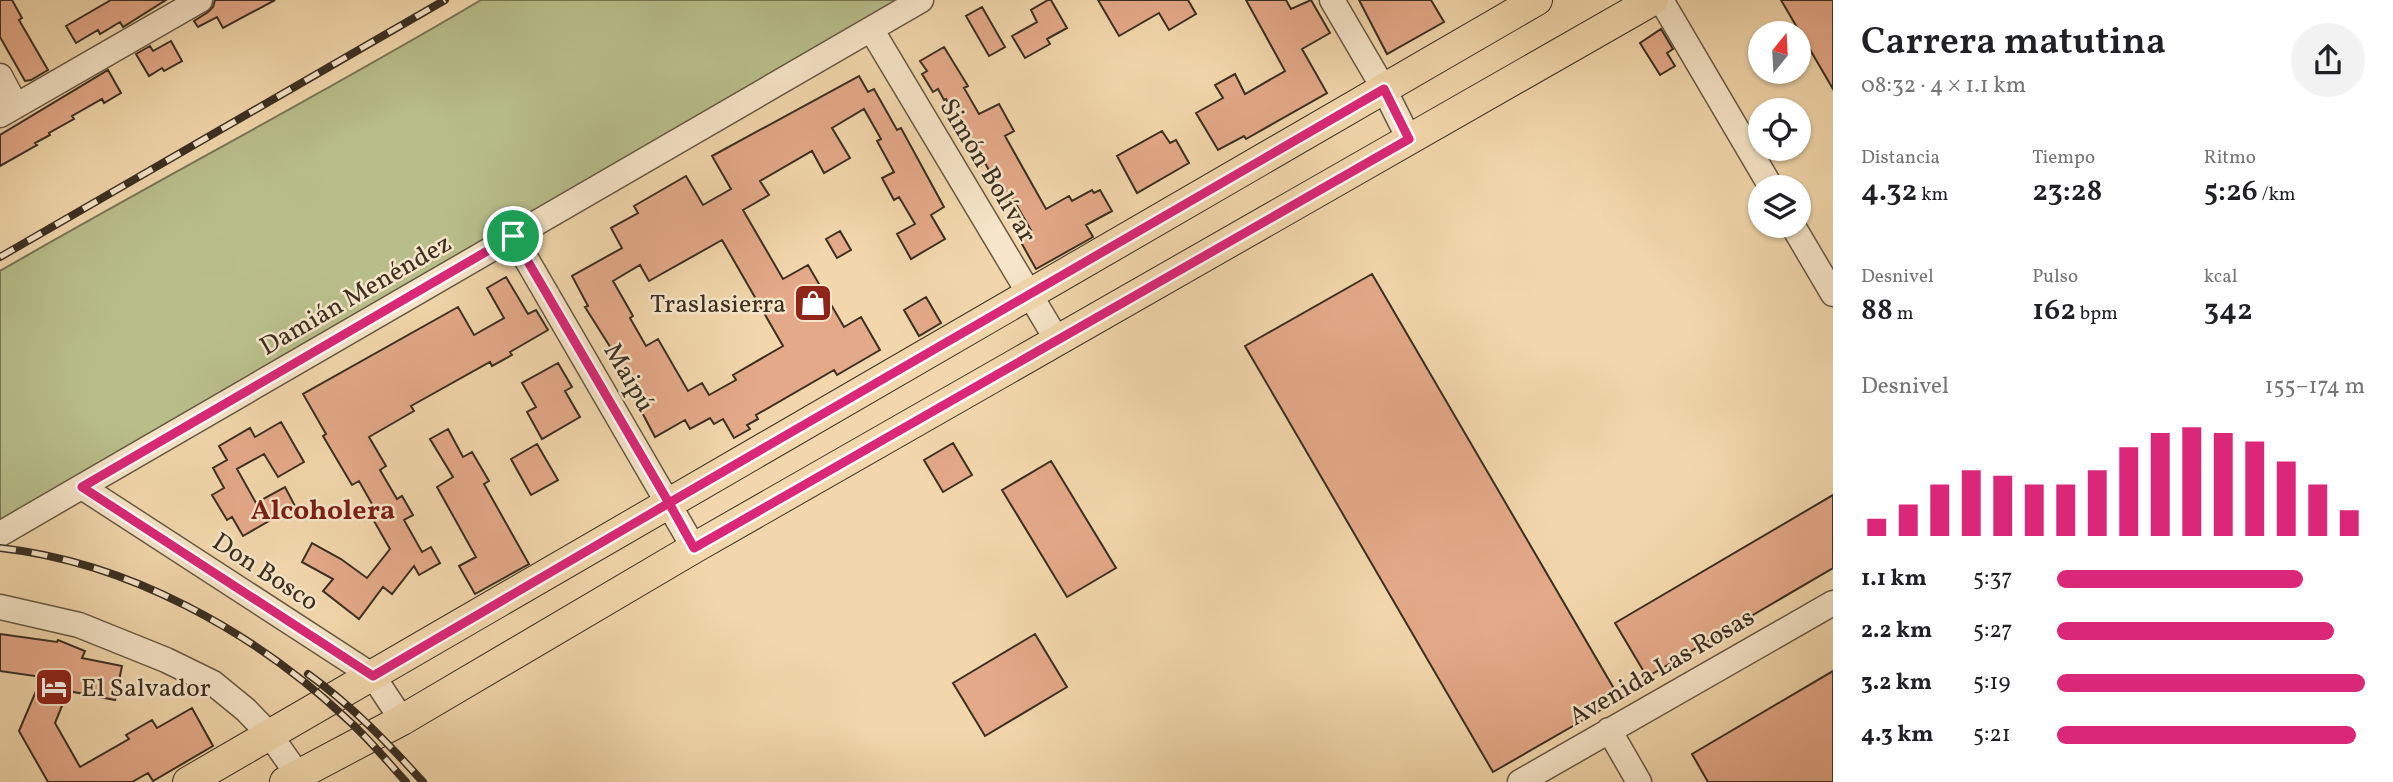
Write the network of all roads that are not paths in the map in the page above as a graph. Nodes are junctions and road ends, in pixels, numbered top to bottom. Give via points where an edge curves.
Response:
1 (200, 0) edge
2 (921, 0) edge
3 (1332, 0) edge
4 (1537, 0) edge
5 (1653, 0) edge
6 (1661, 0) edge
7 (871, 29) junction
8 (0, 76) edge
9 (1384, 89) junction
10 (8, 111) edge
11 (1409, 139) junction
12 (1763, 175) edge
13 (513, 236) junction
14 (1800, 238) edge
15 (1833, 294) edge
16 (1029, 295) junction
17 (1057, 340) junction
18 (82, 487) junction
19 (669, 503) junction
20 (0, 534) edge
21 (694, 548) junction
22 (1833, 603) edge
23 (0, 607) edge
24 (373, 676) junction
25 (402, 720) junction
26 (1609, 730) junction
27 (270, 735) junction
28 (295, 780) edge
29 (188, 782) edge
30 (1520, 782) edge
31 (1639, 782) edge

1 - 10 street
2 - 7 street, Damián Menéndez
3 - 9 street
4 - 9 main road
5 - 11 main road
6 - 12 street
7 - 13 street, Damián Menéndez
7 - 16 street, Simón Bolívar
8 - 10 street
9 - 11 street
9 - 16 main road
11 - 17 main road
13 - 18 street, Damián Menéndez
13 - 19 street, Maipú
14 - 15 street
16 - 17 street, Simón Bolívar
16 - 19 main road
17 - 21 main road
18 - 20 street, Damián Menéndez
18 - 24 street, Don Bosco
19 - 21 street, Maipú
19 - 24 main road
21 - 25 main road
22 - 26 street, Avenida Las Rosas
23 - 27 street via 79,625 166,660 212,683
24 - 25 street, Don Bosco
24 - 27 main road
25 - 28 main road
26 - 30 street, Avenida Las Rosas
26 - 31 street
27 - 28 street
27 - 29 main road

